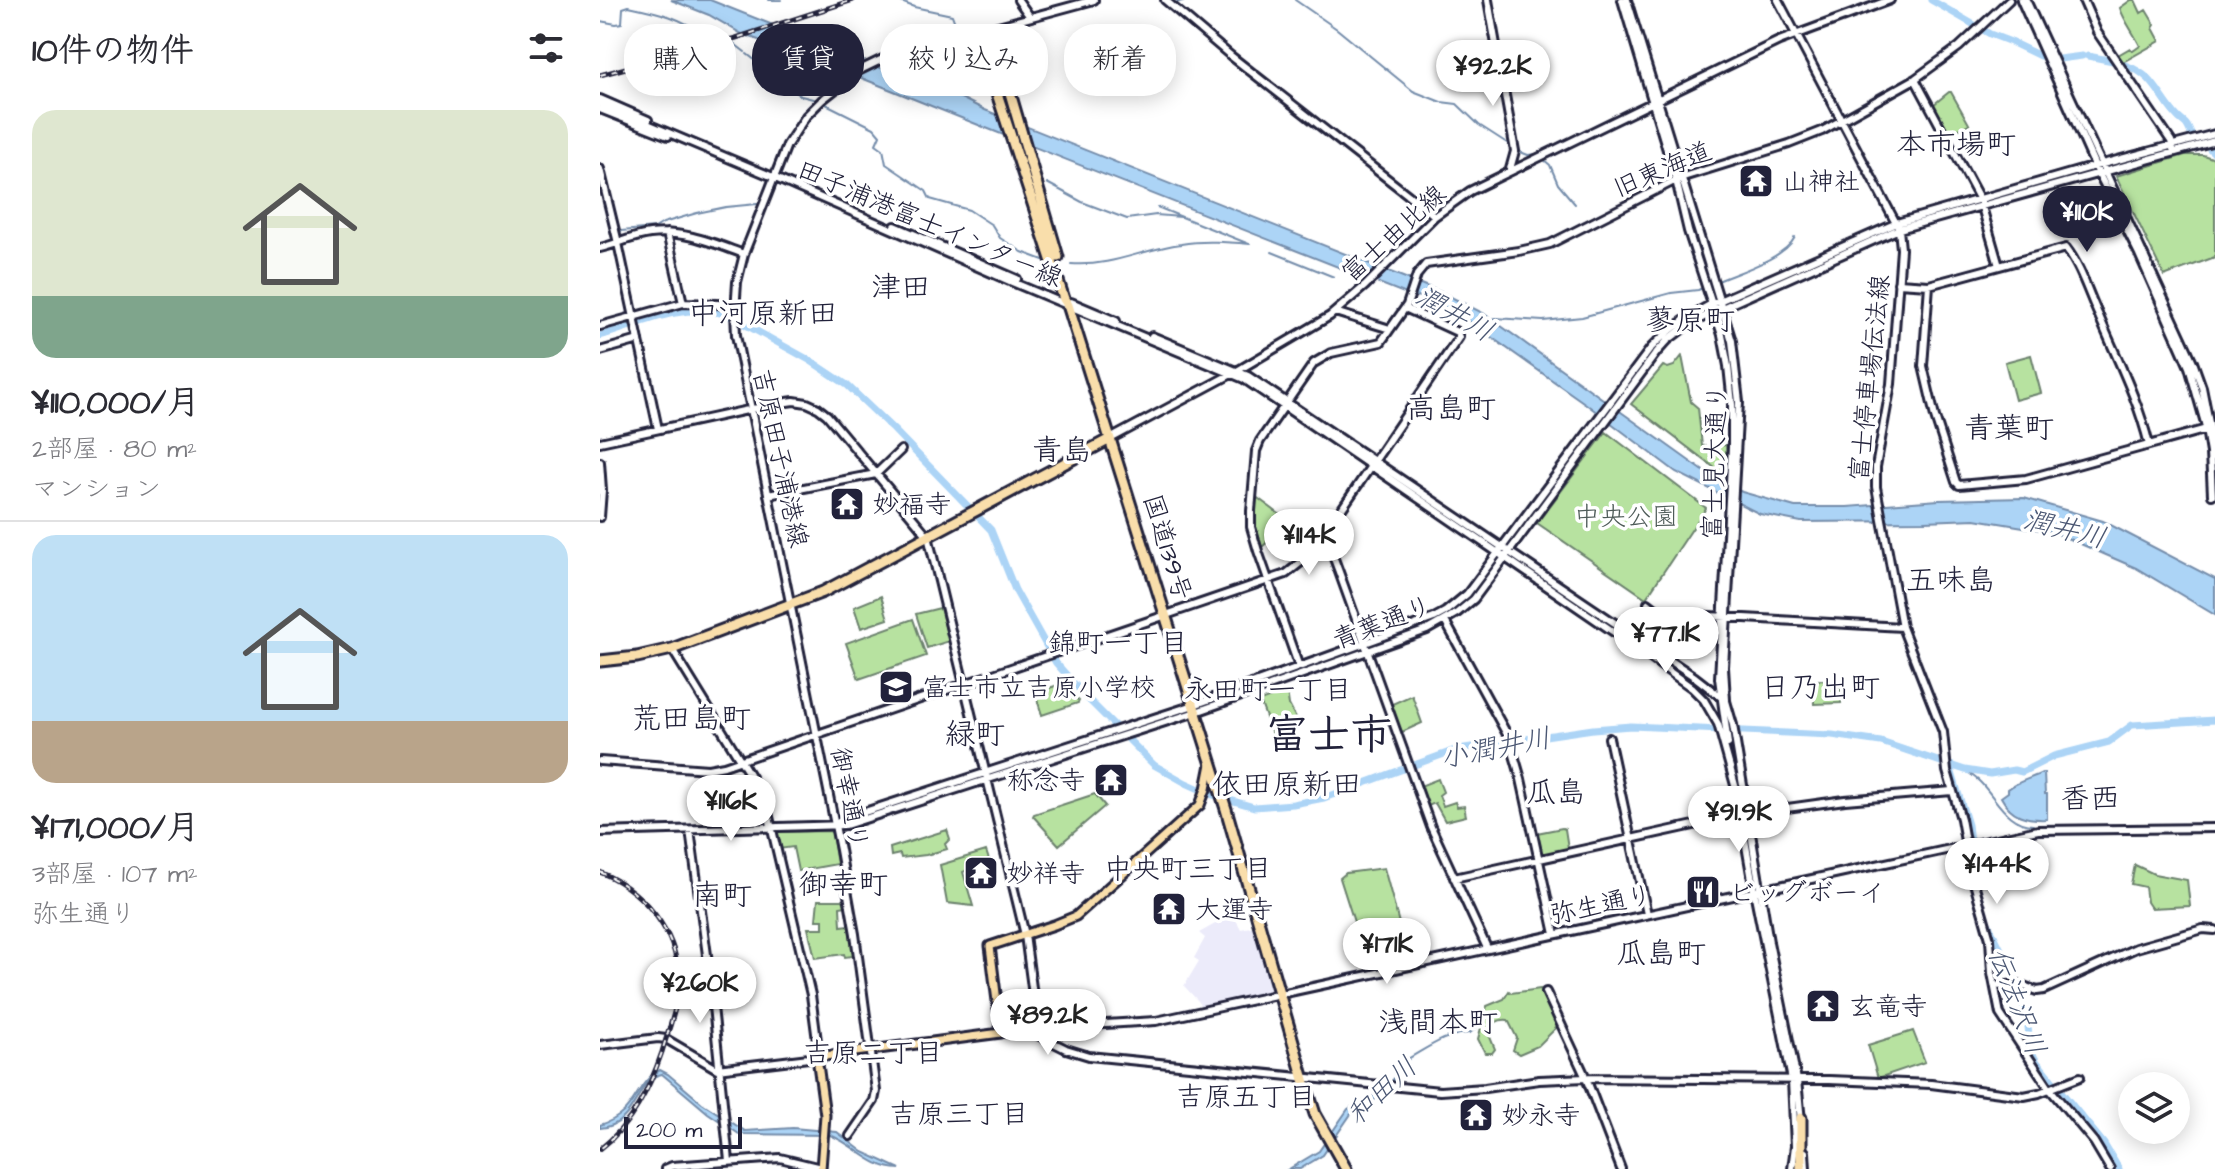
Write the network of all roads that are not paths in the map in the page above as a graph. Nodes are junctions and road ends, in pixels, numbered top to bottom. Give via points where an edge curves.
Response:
1 (1018, 0) edge
2 (1094, 0) edge
3 (1165, 0) edge
4 (1488, 0) edge
5 (1624, 0) edge
6 (1778, 0) edge
7 (1890, 0) edge
8 (2009, 0) edge
9 (2023, 0) edge
10 (2083, 0) edge
11 (1030, 17) junction
12 (1007, 24) edge
13 (1797, 35) junction
14 (880, 61) edge
15 (1915, 79) junction
16 (997, 96) edge
17 (1012, 96) edge
18 (1654, 101) junction
19 (601, 104) edge
20 (1843, 121) junction
21 (2215, 134) edge
22 (2215, 141) edge
23 (2173, 149) junction
24 (600, 169) edge
25 (2100, 169) junction
26 (1509, 171) junction
27 (773, 177) junction
28 (1678, 179) junction
29 (1981, 203) junction
30 (1435, 216) junction
31 (1898, 226) junction
32 (1046, 228) junction
33 (667, 233) junction
34 (618, 243) junction
35 (600, 248) edge
36 (744, 254) junction
37 (1999, 266) junction
38 (1898, 283) junction
39 (1929, 285) junction
40 (1068, 302) junction
41 (683, 303) junction
42 (1720, 305) junction
43 (1406, 306) junction
44 (1712, 308) junction
45 (735, 310) junction
46 (1335, 312) junction
47 (634, 317) junction
48 (600, 326) edge
49 (1390, 329) junction
50 (638, 338) junction
51 (600, 351) edge
52 (1234, 372) junction
53 (1285, 405) junction
54 (751, 409) junction
55 (658, 429) junction
56 (2211, 429) edge
57 (1110, 439) junction
58 (600, 442) edge
59 (2149, 445) junction
60 (1734, 446) junction
61 (901, 450) dead end
62 (2215, 453) edge
63 (600, 462) edge
64 (1373, 463) junction
65 (876, 474) junction
66 (768, 495) junction
67 (2212, 495) dead end
68 (600, 517) edge
69 (928, 536) junction
70 (1322, 538) junction
71 (1504, 553) junction
72 (1269, 581) junction
73 (1648, 603) dead end
74 (791, 604) junction
75 (1166, 616) junction
76 (1725, 618) junction
77 (1445, 621) junction
78 (1902, 627) junction
79 (1366, 647) junction
80 (672, 649) junction
81 (600, 661) edge
82 (1299, 667) junction
83 (1695, 677) junction
84 (1719, 678) junction
85 (964, 683) junction
86 (1720, 695) junction
87 (1726, 701) junction
88 (1195, 709) junction
89 (817, 734) junction
90 (1609, 738) dead end
91 (600, 761) edge
92 (742, 761) junction
93 (1211, 762) junction
94 (987, 776) junction
95 (1736, 789) junction
96 (1952, 791) junction
97 (1744, 814) junction
98 (835, 825) junction
99 (772, 827) junction
100 (2215, 828) edge
101 (690, 830) junction
102 (600, 832) edge
103 (1630, 839) junction
104 (1966, 844) junction
105 (1539, 858) junction
106 (1454, 878) junction
107 (1757, 890) junction
108 (1647, 914) junction
109 (2215, 930) edge
110 (1555, 934) junction
111 (1025, 935) junction
112 (1487, 948) junction
113 (1996, 986) junction
114 (1546, 992) dead end
115 (1280, 995) junction
116 (1038, 1028) junction
117 (1001, 1033) junction
118 (600, 1045) edge
119 (869, 1049) junction
120 (818, 1057) junction
121 (721, 1069) junction
122 (2080, 1077) dead end
123 (1304, 1078) junction
124 (1586, 1078) junction
125 (1794, 1080) junction
126 (2053, 1087) junction
127 (1801, 1118) joint
128 (850, 1136) dead end
129 (1795, 1146) joint
130 (729, 1161) junction
131 (665, 1169) edge
132 (821, 1169) edge
133 (1346, 1169) edge
134 (1621, 1169) edge
135 (1799, 1169) edge
136 (2110, 1169) edge

1 - 11 street
2 - 11 street, 吉原田子浦港線
3 - 30 street
4 - 26 street via 1514,148
5 - 18 street, 富士見大通り
6 - 13 street, 富士停車場伝法線
7 - 13 street, 富士由比線
8 - 15 street, 旧東海道
9 - 25 street
10 - 23 street via 2097,32
11 - 12 street, 吉原田子浦港線
13 - 18 street, 富士由比線
13 - 20 street, 富士停車場伝法線
14 - 27 street, 吉原田子浦港線 via 847,78 806,116
15 - 20 street, 旧東海道
15 - 29 street
16 - 32 highway, 国道139号
17 - 32 highway, 国道139号
18 - 26 street, 富士由比線
18 - 28 street, 富士見大通り
19 - 27 street
20 - 28 street, 旧東海道
20 - 31 street, 富士停車場伝法線
21 - 23 street
22 - 23 street
23 - 25 street, 青葉通り
24 - 34 street
25 - 29 street, 青葉通り
25 - 56 street via 2193,362
26 - 30 street, 富士由比線
27 - 36 street, 吉原田子浦港線
27 - 40 street, 田子浦港富士インター線
28 - 42 street, 富士見大通り
28 - 43 street, 旧東海道 via 1550,244 1429,263 1420,269
28 - 44 street, 富士見大通り
29 - 31 street, 青葉通り
29 - 37 street
30 - 46 street, 富士由比線
31 - 38 street, 富士停車場伝法線
31 - 42 street, 青葉通り
32 - 40 highway, 国道139号
33 - 34 street
33 - 36 street
33 - 41 street
34 - 35 street
34 - 47 street
36 - 45 street, 吉原田子浦港線
37 - 39 street
37 - 59 street via 2069,250 2134,395
38 - 39 street
38 - 78 street, 富士停車場伝法線 via 1891,384 1876,467
39 - 59 street via 1923,366 1959,485 2026,479
40 - 52 street, 田子浦港富士インター線
40 - 57 highway, 国道139号
41 - 45 street
41 - 47 street
42 - 44 street, 青葉通り
42 - 60 street, 富士見大通り via 1736,369
43 - 49 street, 旧東海道
43 - 64 street via 1459,337
44 - 60 street, 富士見大通り via 1728,366
44 - 71 street, 青葉通り via 1668,340 1623,392
45 - 54 street, 吉原田子浦港線
46 - 49 street
46 - 52 street, 富士由比線
47 - 48 street
47 - 50 street
49 - 53 street via 1381,342 1318,359
50 - 51 street
50 - 55 street
52 - 53 street, 田子浦港富士インター線
52 - 57 street, 富士由比線
53 - 64 street, 田子浦港富士インター線
53 - 72 street via 1260,441 1254,461 1251,527
54 - 55 street
54 - 65 street via 794,401 818,408
54 - 66 street, 吉原田子浦港線
55 - 58 street
56 - 59 street
56 - 62 street
56 - 67 street
57 - 69 highway
57 - 75 highway, 国道139号
60 - 76 street, 富士見大通り
61 - 65 street
63 - 68 street
64 - 70 street
64 - 71 street, 田子浦港富士インター線
65 - 66 street
65 - 69 street
66 - 74 street, 吉原田子浦港線
69 - 74 highway
69 - 85 street
70 - 72 street via 1297,567
70 - 79 street
71 - 77 street, 青葉通り via 1471,602
71 - 79 street, 青葉通り via 1445,612
71 - 83 street, 田子浦港富士インター線
71 - 95 street, 田子浦港富士インター線 via 1704,700 1718,724
72 - 75 street
72 - 82 street
73 - 76 street via 1673,614
74 - 80 highway
74 - 89 street, 御幸通り
75 - 85 street
75 - 88 highway, 国道139号
76 - 78 street
76 - 84 street, 富士見大通り
76 - 87 street, 富士見大通り
77 - 79 street, 青葉通り
77 - 105 street via 1509,738
78 - 96 street, 富士停車場伝法線 via 1941,724
79 - 82 street, 青葉通り
79 - 88 street, 青葉通り
79 - 106 street
80 - 81 highway
80 - 92 street
82 - 88 street, 青葉通り
83 - 84 street via 1709,684
83 - 86 street, 田子浦港富士インター線
84 - 86 street, 富士見大通り
85 - 89 street
85 - 94 street
86 - 87 street, 田子浦港富士インター線
86 - 95 street, 富士見大通り
87 - 97 street, 田子浦港富士インター線
88 - 93 highway, 国道139号
88 - 94 street
89 - 92 street
89 - 98 street, 御幸通り
90 - 103 street
91 - 92 street via 708,769
92 - 99 street via 765,800
93 - 111 main road via 1197,808 1076,916
93 - 115 highway, 国道139号
94 - 98 street
94 - 111 street
95 - 97 street, 田子浦港富士インター線
96 - 97 street
96 - 104 street, 富士停車場伝法線
97 - 103 street
97 - 107 street, 田子浦港富士インター線
98 - 99 street
98 - 119 street, 御幸通り
99 - 101 street
99 - 120 street via 811,995
100 - 104 street, 弥生通り via 2048,829
101 - 102 street
101 - 121 street
103 - 105 street
103 - 108 street
104 - 107 street, 弥生通り
104 - 113 street, 富士停車場伝法線
105 - 106 street
105 - 110 street
106 - 112 street
107 - 108 street, 弥生通り
107 - 125 street, 田子浦港富士インター線
108 - 110 street, 弥生通り
109 - 113 street via 2136,948 2044,990
110 - 112 street, 弥生通り
111 - 116 street
111 - 117 main road via 990,946
112 - 115 street, 弥生通り
113 - 126 street, 富士停車場伝法線 via 2000,1014
114 - 124 street
115 - 116 street, 弥生通り via 1156,1021
115 - 123 highway, 国道139号
116 - 117 street, 弥生通り
116 - 123 street via 1040,1036 1089,1056
117 - 119 main road
118 - 121 street via 666,1039
119 - 120 main road
119 - 128 street, 御幸通り via 874,1101
120 - 121 street
120 - 132 main road via 825,1115
121 - 130 street
122 - 126 street
123 - 124 street via 1451,1091
123 - 133 highway, 国道139号 via 1315,1114
124 - 125 street
124 - 134 street
125 - 126 street via 1931,1084 2024,1096
125 - 127 street, 田子浦港富士インター線
125 - 129 street, 田子浦港富士インター線
126 - 136 street, 富士停車場伝法線
127 - 135 highway
129 - 135 highway
130 - 131 street
130 - 132 street via 780,1158

